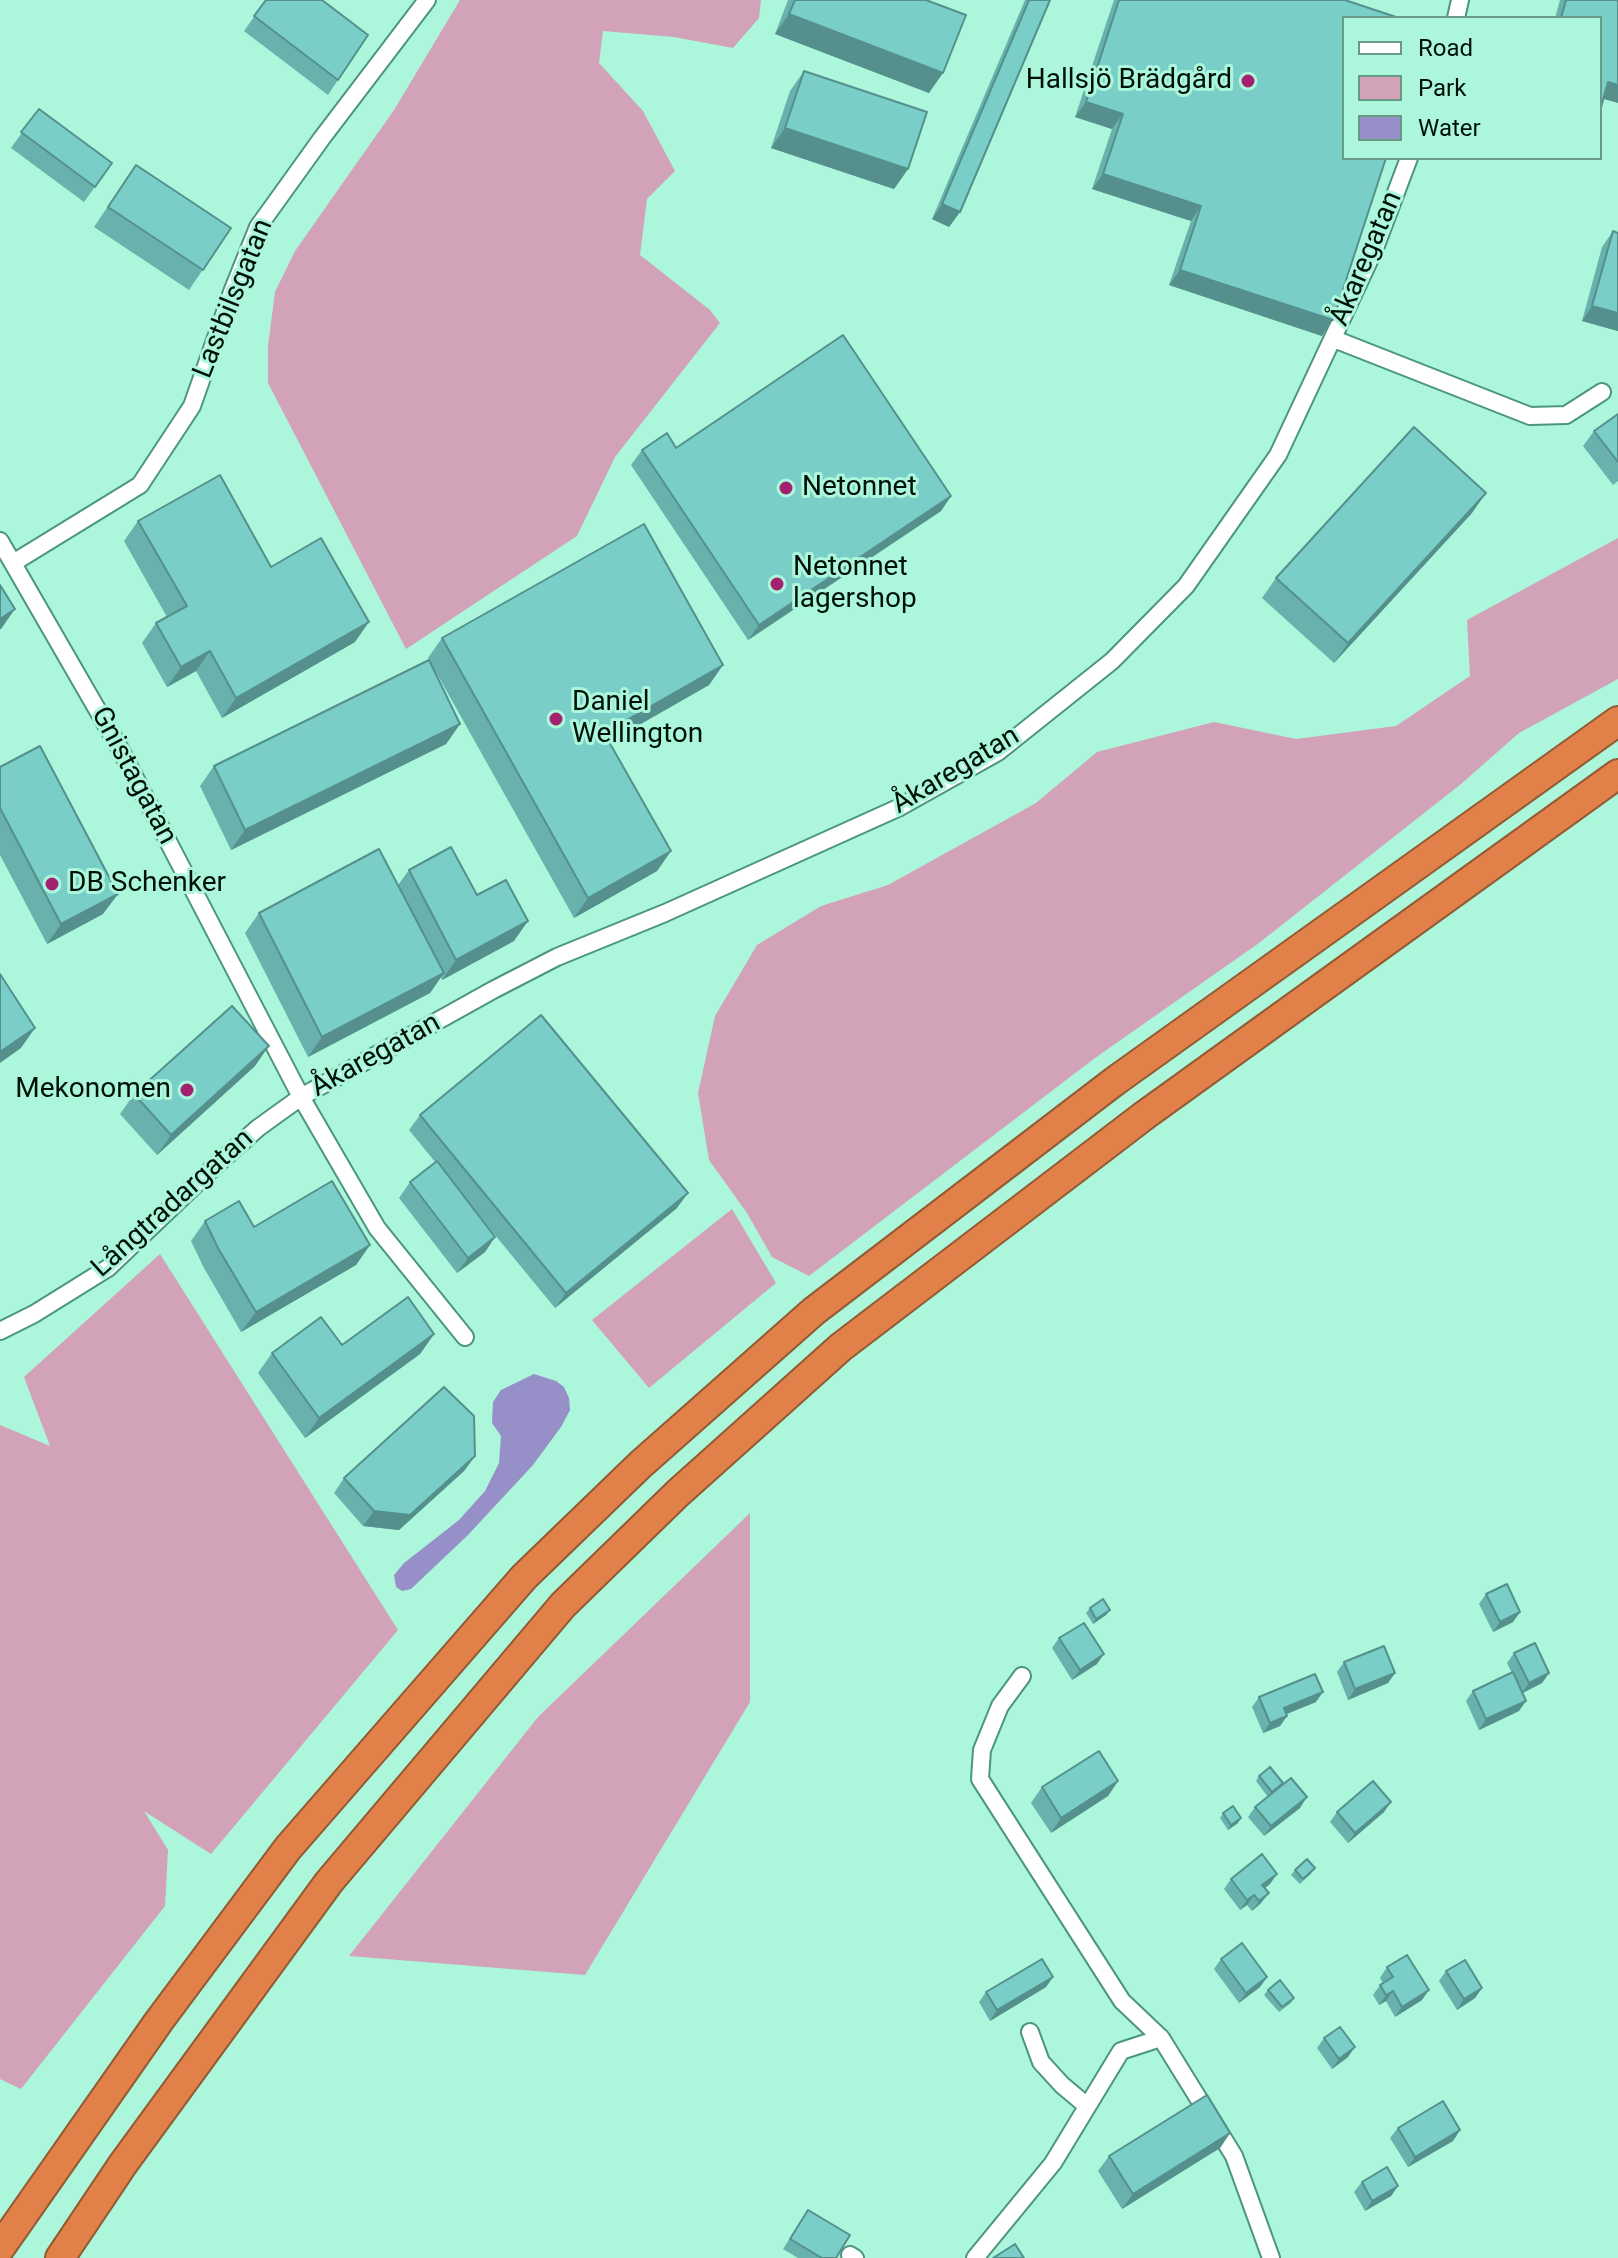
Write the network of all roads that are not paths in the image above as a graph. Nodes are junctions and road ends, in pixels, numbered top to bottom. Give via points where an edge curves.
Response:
1 (427, 0) edge
2 (1408, 160) edge
3 (1334, 339) junction
4 (1602, 392) dead end
5 (0, 541) edge
6 (13, 563) junction
7 (1618, 721) edge
8 (1618, 774) edge
9 (301, 1097) junction
10 (0, 1331) edge
11 (465, 1337) dead end
12 (1022, 1676) dead end
13 (1030, 2032) dead end
14 (1161, 2038) junction
15 (1087, 2106) junction
16 (0, 2248) edge
17 (60, 2258) edge
18 (975, 2258) edge
19 (1271, 2258) edge

1 - 6 street, Lastbilsgatan via 258,227 192,406 140,485
2 - 3 street, Åkaregatan
3 - 4 street via 1530,416 1566,415
3 - 9 street, Åkaregatan via 1278,455 1186,586 1112,661 998,752 898,808 557,957
5 - 6 street, Gnistagatan
6 - 9 street, Gnistagatan via 120,749
7 - 16 highway via 1115,1081 814,1311 641,1464 524,1577 288,1848
8 - 17 highway via 1145,1115 853,1337 678,1493 563,1605 329,1882
9 - 10 street, Långtradargatan via 215,1166 108,1268
9 - 11 street, Gnistagatan via 377,1228
12 - 14 street via 1000,1706 982,1750 980,1779 1122,2001
13 - 15 street via 1041,2062
14 - 15 street via 1121,2051
14 - 19 street via 1234,2156
15 - 18 street via 1053,2163

